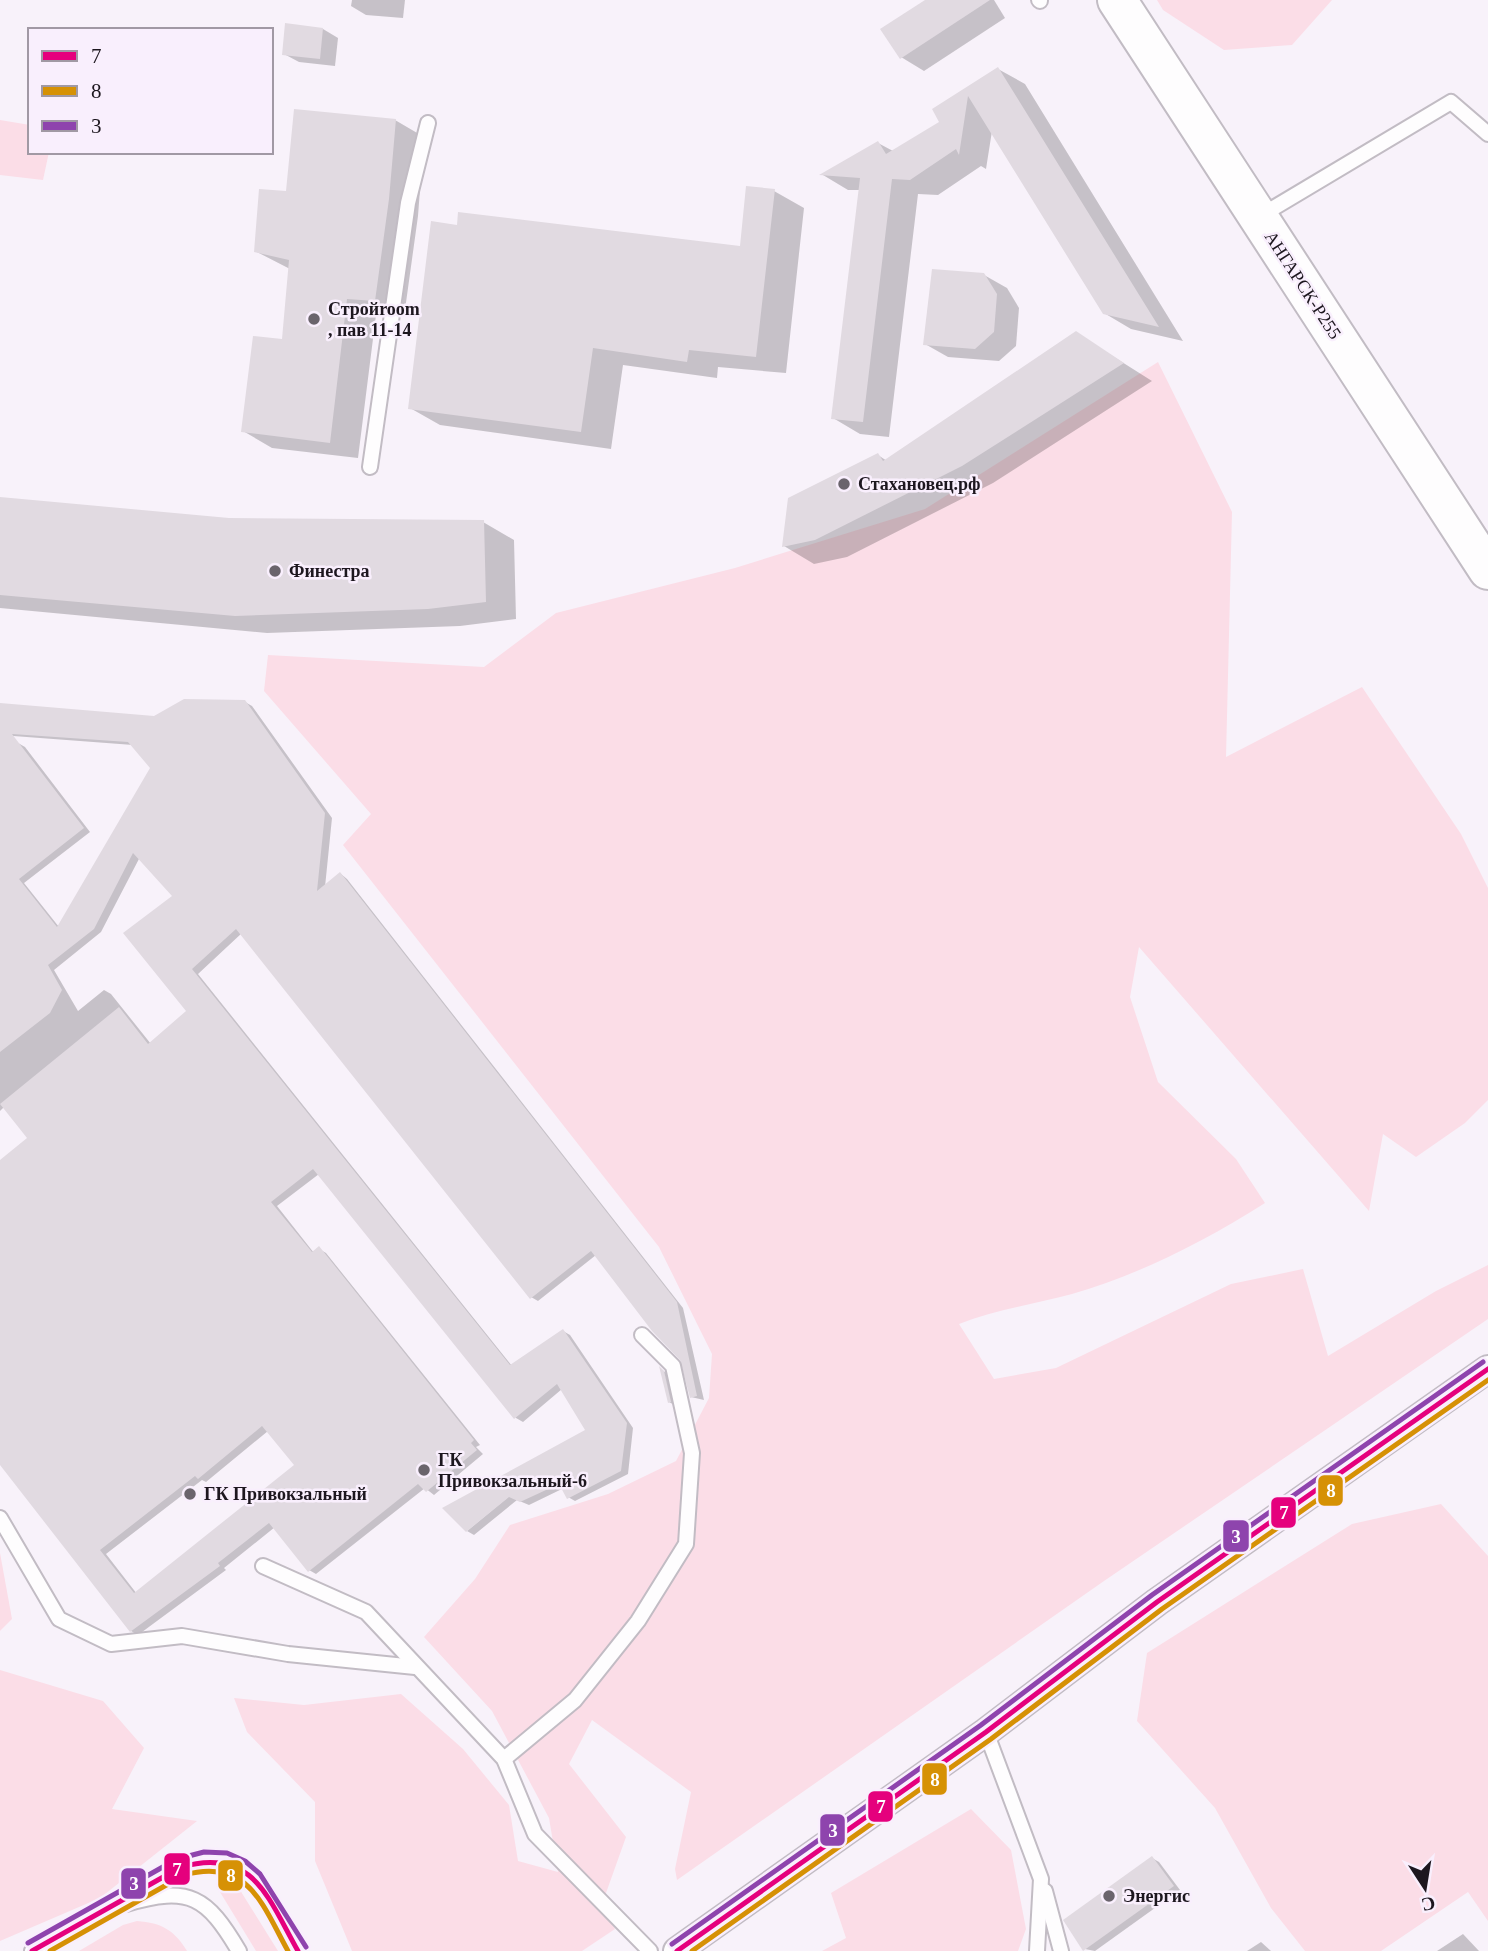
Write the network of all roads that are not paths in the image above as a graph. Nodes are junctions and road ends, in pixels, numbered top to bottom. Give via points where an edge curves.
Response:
1 (1117, 0) edge
2 (428, 123) dead end
3 (1488, 134) edge
4 (1259, 217) junction
5 (370, 467) dead end
6 (1488, 570) edge
7 (642, 1335) dead end
8 (1488, 1369) edge
9 (0, 1518) edge
10 (263, 1566) dead end
11 (415, 1667) junction
12 (986, 1732) junction
13 (503, 1759) junction
14 (1041, 1880) junction
15 (100, 1913) junction
16 (32, 1951) edge
17 (239, 1951) edge
18 (298, 1951) edge
19 (650, 1951) edge
20 (677, 1951) edge
21 (1037, 1951) edge
22 (1061, 1951) edge

1 - 4 main road, АНГАРСК-Р255
2 - 5 lane via 408,203
3 - 4 lane via 1451,102
4 - 6 main road, АНГАРСК-Р255
7 - 13 lane via 673,1366 692,1454 686,1544 639,1621 575,1700
8 - 12 street via 1157,1602
9 - 11 lane via 59,1619 111,1644 182,1636 288,1654
10 - 11 lane via 366,1612
11 - 13 lane
12 - 14 lane
12 - 20 street
13 - 19 lane via 535,1834
14 - 21 lane
14 - 22 lane
15 - 16 lane
15 - 17 lane via 142,1900 187,1898 211,1909
15 - 18 lane via 181,1867 222,1858 238,1865 257,1883

